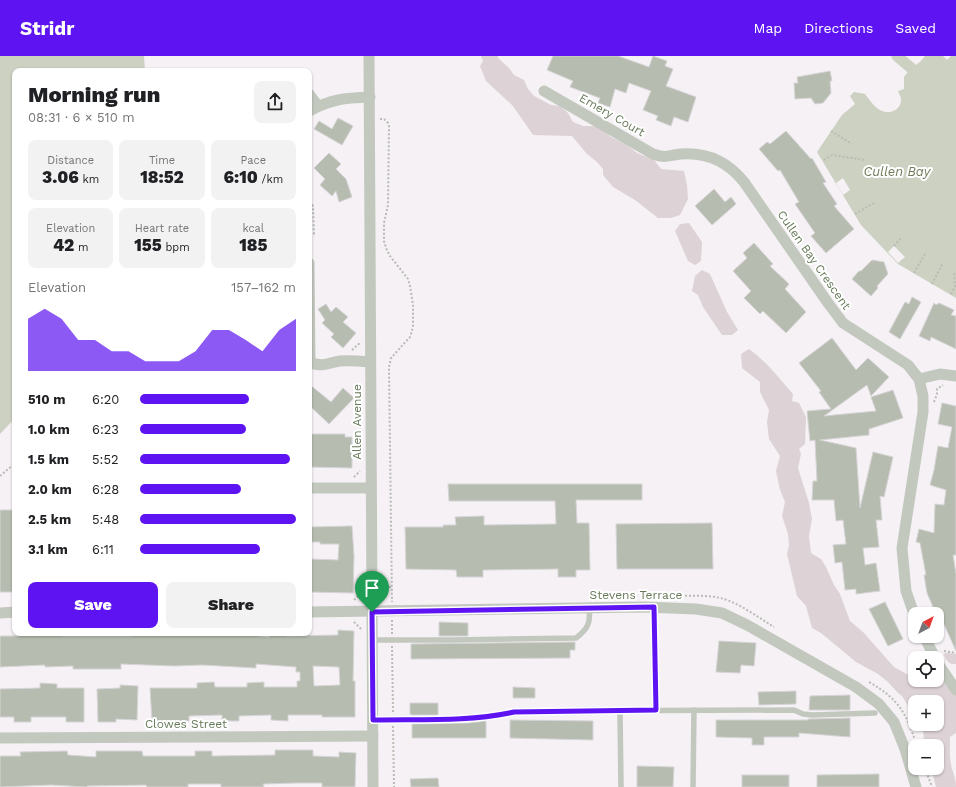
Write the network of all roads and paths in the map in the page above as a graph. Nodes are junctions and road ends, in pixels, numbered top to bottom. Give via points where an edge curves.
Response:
1 (369, 56) edge
2 (544, 91) dead end
3 (370, 97) junction
4 (314, 108) edge
5 (831, 132) dead end
6 (852, 144) dead end
7 (668, 157) joint
8 (824, 160) dead end
9 (865, 160) dead end
10 (874, 203) dead end
11 (312, 205) edge
12 (855, 214) dead end
13 (312, 234) edge
14 (902, 237) dead end
15 (894, 246) dead end
16 (926, 252) dead end
17 (943, 263) dead end
18 (954, 271) dead end
19 (914, 273) dead end
20 (932, 284) dead end
21 (951, 294) dead end
22 (370, 362) junction
23 (312, 363) edge
24 (956, 376) edge
25 (918, 379) junction
26 (945, 383) dead end
27 (932, 408) dead end
28 (12, 466) edge
29 (0, 476) edge
30 (312, 488) edge
31 (370, 488) junction
32 (362, 587) dead end
33 (392, 588) dead end
34 (669, 596) dead end
35 (654, 607) junction
36 (912, 607) edge
37 (589, 608) junction
38 (12, 612) edge
39 (312, 612) edge
40 (351, 612) junction
41 (372, 612) junction
42 (392, 612) junction
43 (0, 613) edge
44 (362, 630) dead end
45 (778, 630) dead end
46 (372, 640) junction
47 (392, 640) junction
48 (941, 646) dead end
49 (956, 653) edge
50 (944, 669) edge
51 (952, 676) edge
52 (866, 681) dead end
53 (956, 690) edge
54 (656, 710) junction
55 (694, 710) junction
56 (620, 711) junction
57 (875, 713) dead end
58 (373, 720) junction
59 (393, 720) junction
60 (373, 736) junction
61 (0, 738) edge
62 (915, 739) edge
63 (928, 775) edge
64 (373, 787) edge
65 (394, 787) edge
66 (621, 787) edge
67 (693, 787) edge
68 (916, 787) edge
69 (932, 787) edge

1 - 3 street, Allen Avenue
2 - 7 street, Emery Court via 653,154
3 - 4 street via 340,98
3 - 22 street, Allen Avenue
5 - 6 path
7 - 25 street, Cullen Bay Crescent via 681,154 708,157 724,163 735,172 841,321 908,365
8 - 9 path via 832,156
10 - 12 path
11 - 13 path
14 - 15 path
16 - 19 path
17 - 20 path
18 - 21 path via 954,287
22 - 23 street via 341,361 325,365
22 - 31 street, Allen Avenue
24 - 25 street via 940,374
25 - 36 street, Cullen Bay Crescent via 923,396 923,412 902,548 906,591
26 - 27 path via 937,389
28 - 29 path
30 - 31 street
31 - 41 street, Allen Avenue
32 - 40 path via 362,592 354,601 351,600
33 - 42 path
34 - 45 path via 716,597 726,600
35 - 37 street, Stevens Terrace
35 - 54 lane
35 - 68 street, Stevens Terrace via 696,609 722,614 747,625 856,688 884,708 894,722
37 - 42 street, Stevens Terrace
37 - 47 lane via 589,623 576,638
38 - 43 street
39 - 40 street, Stevens Terrace
40 - 41 street, Stevens Terrace
40 - 44 path via 352,619
41 - 42 street, Stevens Terrace
41 - 46 street, Allen Avenue
42 - 47 path
46 - 47 lane
46 - 58 street, Allen Avenue
47 - 59 path
48 - 49 path via 944,652
50 - 51 street
51 - 53 street
52 - 62 path via 898,703
54 - 55 lane
54 - 56 lane
55 - 57 lane via 794,710 812,715
55 - 67 lane
56 - 59 lane via 514,712 469,719
56 - 66 lane
58 - 59 lane
58 - 60 street, Allen Avenue
59 - 65 path
60 - 61 street, Clowes Street
60 - 64 street, Allen Avenue
63 - 69 path

